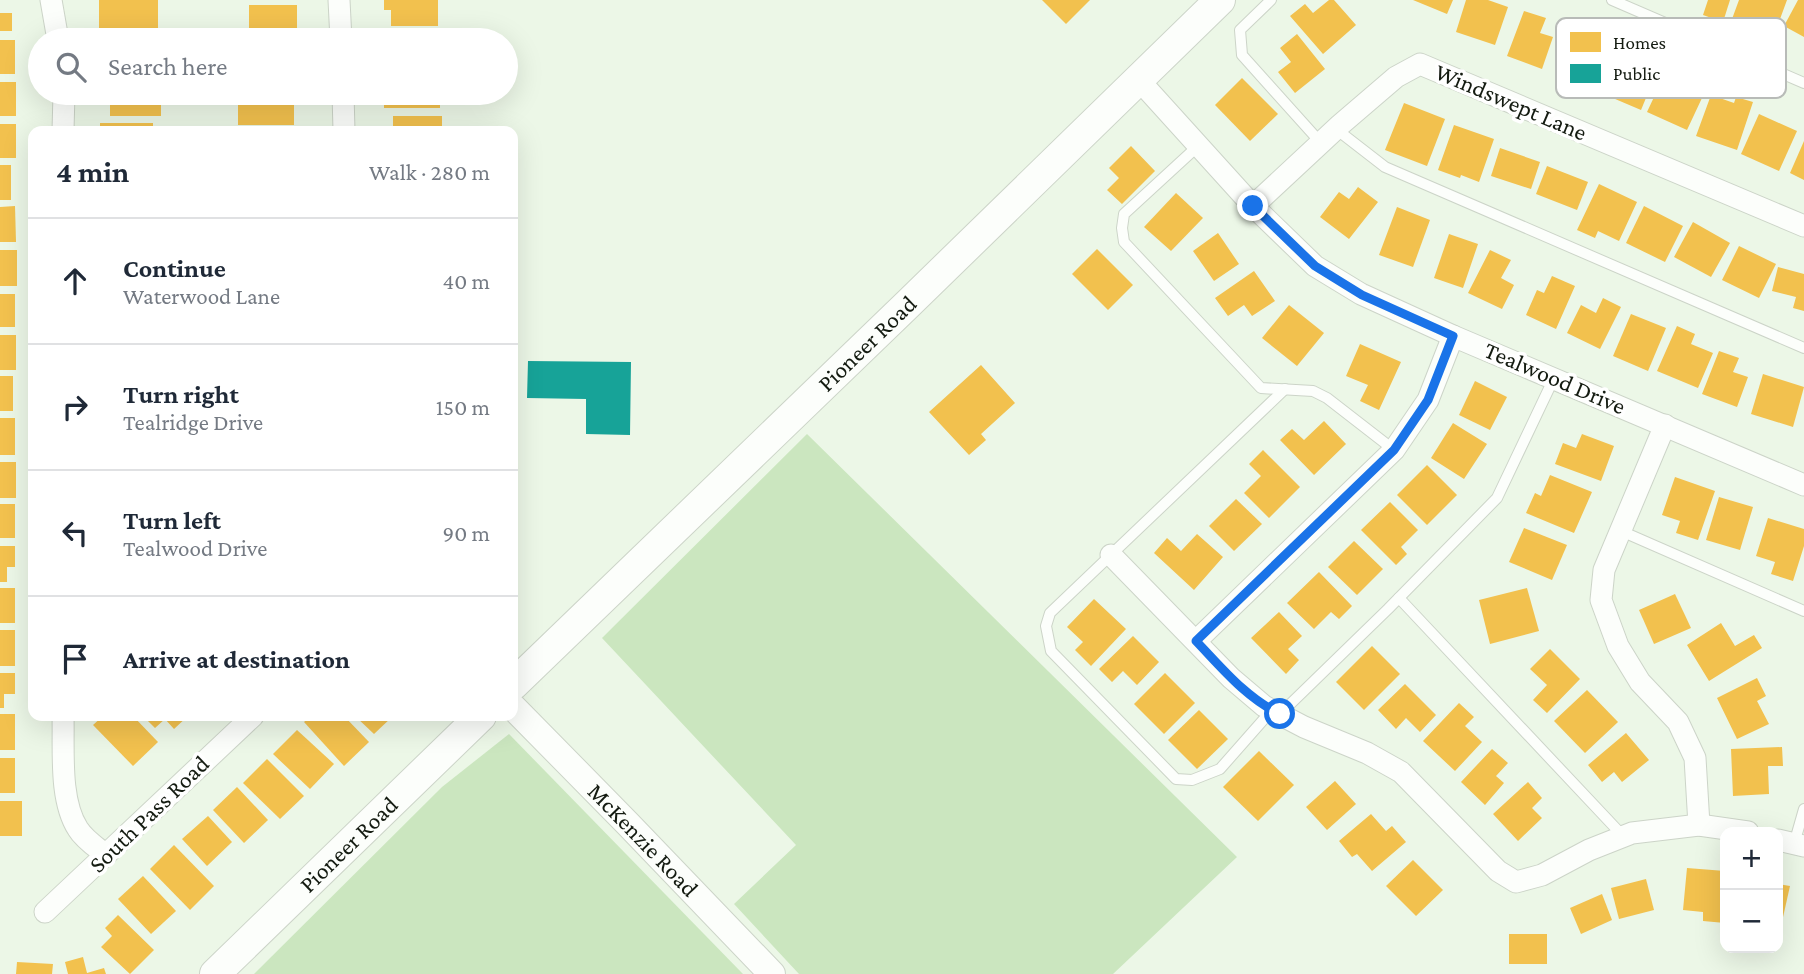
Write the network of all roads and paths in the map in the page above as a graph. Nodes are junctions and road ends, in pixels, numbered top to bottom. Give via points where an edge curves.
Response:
1 (51, 0) edge
2 (339, 0) edge
3 (1220, 0) edge
4 (1271, 0) edge
5 (1612, 0) edge
6 (1654, 18) edge
7 (56, 28) edge
8 (340, 28) edge
9 (1786, 75) edge
10 (1138, 79) junction
11 (1804, 83) edge
12 (64, 105) edge
13 (343, 105) edge
14 (63, 126) edge
15 (344, 126) edge
16 (1328, 136) junction
17 (1198, 146) junction
18 (1253, 206) junction
19 (1804, 226) edge
20 (1453, 336) junction
21 (1804, 348) edge
22 (1554, 378) junction
23 (1285, 389) junction
24 (1665, 425) junction
25 (1394, 450) junction
26 (1804, 485) edge
27 (1621, 531) junction
28 (1111, 555) junction
29 (1399, 598) junction
30 (1804, 611) edge
31 (1196, 641) junction
32 (518, 680) edge
33 (1276, 712) junction
34 (518, 713) edge
35 (63, 721) edge
36 (248, 721) edge
37 (476, 721) edge
38 (1804, 809) edge
39 (1699, 825) junction
40 (1720, 828) edge
41 (1623, 836) junction
42 (1792, 843) edge
43 (106, 855) junction
44 (45, 912) dead end
45 (215, 974) edge
46 (772, 974) edge

1 - 7 street
2 - 8 street
3 - 10 main road, Pioneer Road
4 - 16 lane via 1240,30 1242,55
5 - 6 lane
9 - 11 lane
10 - 17 street, Tealwood Drive
10 - 32 main road, Pioneer Road
12 - 14 street
13 - 15 street
16 - 18 street, Windswept Lane
16 - 19 street, Windswept Lane via 1396,77 1420,64
16 - 21 lane via 1385,167
17 - 18 street, Tealwood Drive
17 - 23 lane via 1124,214 1124,242 1261,388
18 - 20 street, Tealwood Drive via 1315,266 1362,295
20 - 22 street, Tealwood Drive
20 - 25 street via 1428,400
22 - 24 street, Tealwood Drive
22 - 29 lane via 1497,498
23 - 25 lane via 1313,391 1327,398
23 - 28 lane
24 - 26 street, Tealwood Drive
24 - 27 street
25 - 31 street
27 - 30 lane
27 - 39 street via 1604,569 1601,600 1618,646 1640,682 1678,722 1695,758
28 - 31 street
28 - 33 lane via 1050,613 1046,626 1051,651 1176,779 1192,780 1220,769
29 - 33 lane
29 - 41 lane
31 - 33 street via 1231,678
33 - 41 street via 1401,772 1498,871 1516,882 1542,875
34 - 46 street, McKenzie Road
35 - 43 street via 69,810 78,829
36 - 43 street, South Pass Road
37 - 45 main road, Pioneer Road
38 - 42 lane
39 - 40 street
39 - 41 street
43 - 44 street, South Pass Road

